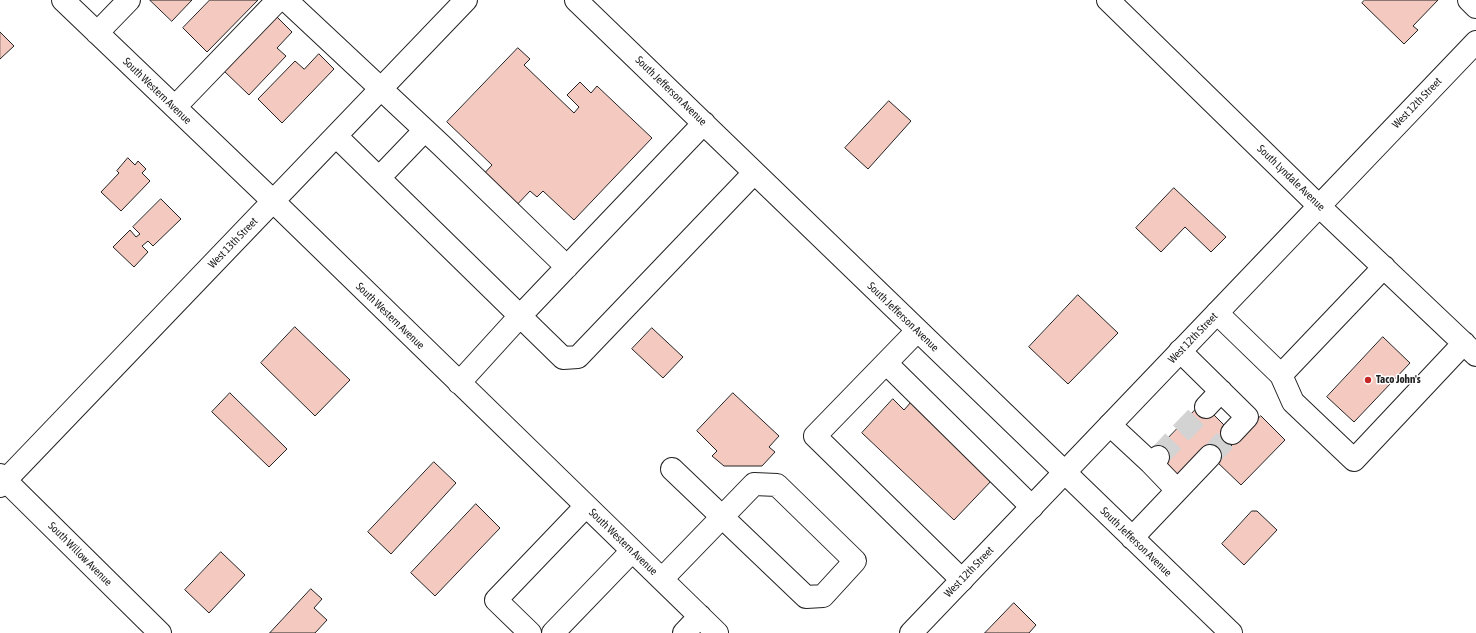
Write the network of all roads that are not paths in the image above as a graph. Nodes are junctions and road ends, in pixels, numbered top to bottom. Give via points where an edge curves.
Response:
1 (63, 0) edge
2 (129, 0) edge
3 (278, 0) edge
4 (286, 0) edge
5 (466, 0) edge
6 (576, 0) edge
7 (1108, 0) edge
8 (1469, 0) edge
9 (1476, 7) edge
10 (97, 33) junction
11 (1476, 42) edge
12 (380, 89) junction
13 (175, 107) junction
14 (704, 123) junction
15 (425, 130) junction
16 (336, 136) junction
17 (754, 173) junction
18 (379, 178) junction
19 (272, 201) junction
20 (1319, 206) junction
21 (567, 267) junction
22 (1384, 267) junction
23 (1217, 313) junction
24 (520, 316) junction
25 (917, 331) junction
26 (1470, 349) edge
27 (1180, 352) junction
28 (886, 363) junction
29 (1281, 374) junction
30 (459, 383) junction
31 (1221, 391) junction
32 (1206, 407) tunnel mouth
33 (1110, 425) junction
34 (1232, 433) tunnel mouth
35 (1210, 456) tunnel mouth
36 (672, 469) dead end
37 (1064, 473) junction
38 (2, 480) edge
39 (1177, 490) junction
40 (586, 506) junction
41 (1032, 507) junction
42 (722, 517) junction
43 (1132, 538) junction
44 (632, 551) junction
45 (662, 579) junction
46 (962, 580) junction
47 (700, 616) junction
48 (160, 633) edge
49 (530, 633) edge
50 (553, 633) edge
51 (684, 633) edge
52 (717, 633) edge
53 (911, 633) edge
54 (1231, 633) edge

1 - 10 street, South Western Avenue
2 - 10 street
3 - 13 street
4 - 12 street
5 - 12 street, West 13th Street
6 - 14 street, South Jefferson Avenue
7 - 20 street, South Lyndale Avenue
8 - 9 street
10 - 13 street, South Western Avenue
11 - 20 street, West 12th Street
12 - 15 street
12 - 16 street, West 13th Street
13 - 19 street, South Western Avenue
14 - 17 street, South Jefferson Avenue
14 - 21 street
15 - 18 street
15 - 21 street
16 - 18 street
16 - 19 street, West 13th Street
17 - 24 street via 578,357 563,358
17 - 25 street, South Jefferson Avenue
18 - 24 street
19 - 30 street, South Western Avenue
19 - 38 street, West 13th Street
20 - 22 street, South Lyndale Avenue
20 - 23 street, West 12th Street
21 - 24 street
22 - 26 street, South Lyndale Avenue
22 - 29 street
23 - 27 street, West 12th Street
23 - 29 street
24 - 30 street
25 - 28 street
25 - 37 street, South Jefferson Avenue
26 - 29 street via 1354,460 1293,402
27 - 31 street
27 - 33 street, West 12th Street
28 - 41 street
28 - 46 street via 815,436
30 - 40 street, South Western Avenue
31 - 32 street
31 - 34 street via 1247,417
33 - 37 street, West 12th Street
33 - 39 street via 1154,460
35 - 39 street
36 - 42 street
37 - 41 street, West 12th Street
37 - 43 street, South Jefferson Avenue
38 - 48 street, South Willow Avenue
39 - 43 street
40 - 44 street, South Western Avenue
40 - 49 street via 496,600
41 - 46 street, West 12th Street
42 - 42 street via 754,484 777,485 855,561 823,596 806,597
42 - 45 street
43 - 54 street, South Jefferson Avenue
44 - 45 street, South Western Avenue
44 - 50 street
45 - 47 street, South Western Avenue
46 - 53 street, West 12th Street
47 - 51 street
47 - 52 street, South Western Avenue

